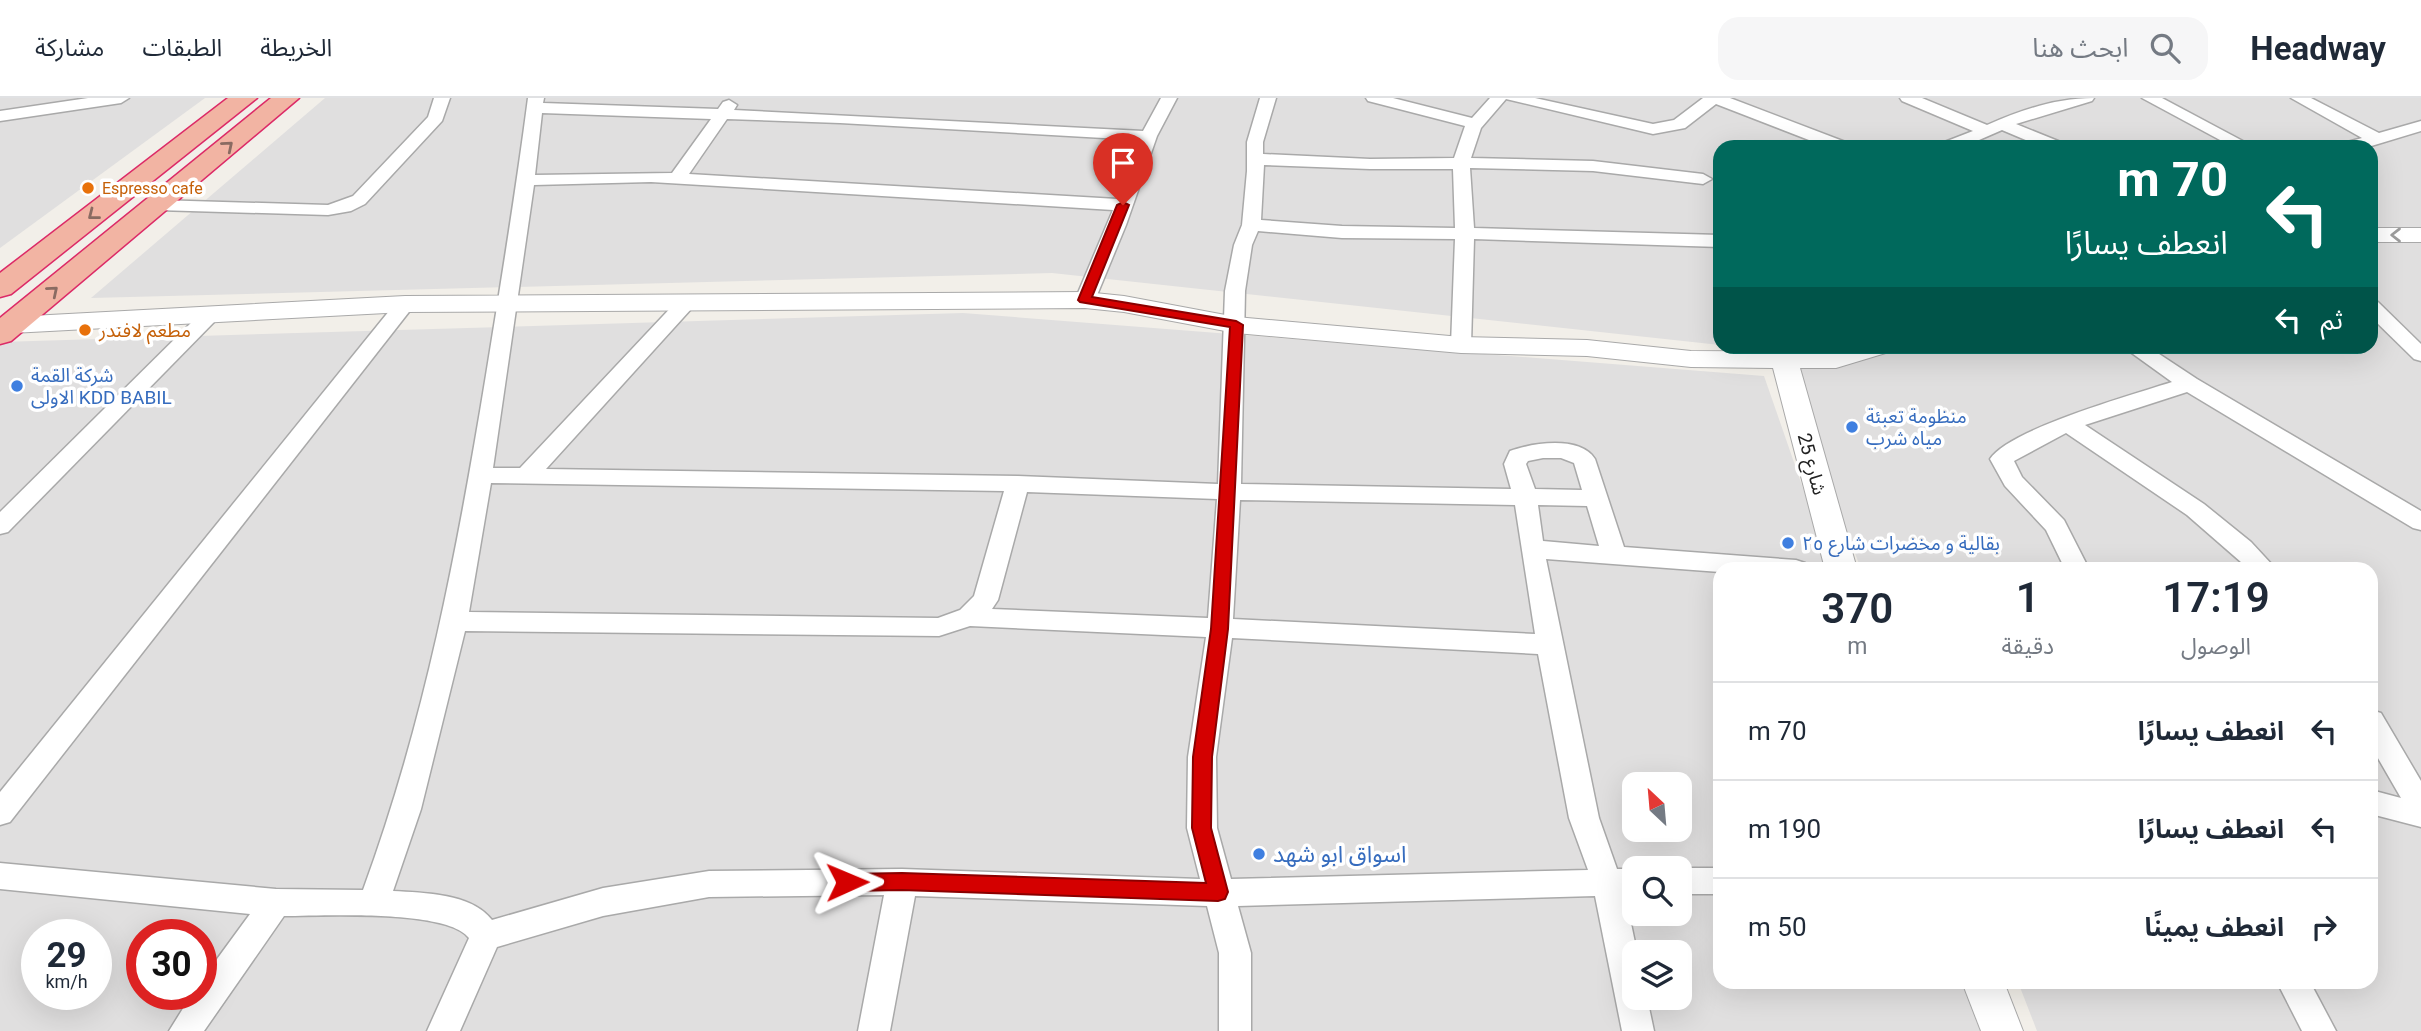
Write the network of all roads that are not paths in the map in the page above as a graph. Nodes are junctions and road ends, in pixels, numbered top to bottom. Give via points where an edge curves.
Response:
1 (121, 98) edge
2 (244, 98) edge
3 (286, 98) edge
4 (442, 98) edge
5 (734, 98) edge
6 (1169, 98) edge
7 (1268, 98) edge
8 (1374, 98) edge
9 (1499, 98) edge
10 (1513, 98) edge
11 (1714, 98) edge
12 (1908, 98) edge
13 (2150, 98) edge
14 (2299, 98) edge
15 (2073, 99) edge
16 (535, 103) edge
17 (723, 114) junction
18 (0, 117) edge
19 (1476, 124) junction
20 (2421, 126) edge
21 (1993, 127) junction
22 (1149, 136) junction
23 (2375, 138) junction
24 (1824, 140) edge
25 (1964, 140) edge
26 (2035, 140) edge
27 (2232, 140) edge
28 (2369, 140) edge
29 (1254, 159) junction
30 (1461, 163) junction
31 (677, 178) junction
32 (1703, 179) dead end
33 (526, 180) junction
34 (157, 205) junction
35 (1123, 205) junction
36 (1251, 225) junction
37 (1465, 233) junction
38 (2378, 235) edge
39 (2421, 235) edge
40 (1713, 241) edge
41 (2378, 256) edge
42 (2421, 256) edge
43 (5, 281) edge
44 (1085, 300) junction
45 (405, 304) junction
46 (507, 304) junction
47 (685, 304) junction
48 (2378, 313) edge
49 (211, 314) junction
50 (1236, 325) junction
51 (6, 330) edge
52 (1461, 345) junction
53 (1855, 354) edge
54 (2144, 354) edge
55 (2421, 355) edge
56 (1784, 359) junction
57 (2189, 384) junction
58 (2068, 425) junction
59 (481, 475) junction
60 (527, 475) junction
61 (1018, 484) junction
62 (1229, 492) junction
63 (1598, 498) junction
64 (1526, 499) junction
65 (2421, 522) edge
66 (0, 526) edge
67 (1532, 550) junction
68 (1614, 555) junction
69 (1839, 562) edge
70 (2074, 562) edge
71 (2257, 562) edge
72 (1713, 563) edge
73 (969, 617) junction
74 (455, 621) junction
75 (1220, 629) junction
76 (1550, 645) junction
77 (2378, 733) edge
78 (2421, 803) edge
79 (2378, 804) edge
80 (0, 813) edge
81 (2421, 815) edge
82 (0, 876) edge
83 (1692, 881) edge
84 (1713, 881) edge
85 (902, 882) junction
86 (1621, 882) edge
87 (1218, 892) junction
88 (275, 903) junction
89 (373, 904) junction
90 (486, 936) junction
91 (1986, 989) edge
92 (2297, 989) edge
93 (185, 1031) edge
94 (443, 1031) edge
95 (874, 1031) edge
96 (1235, 1031) edge
97 (1637, 1031) edge
98 (2002, 1031) edge
99 (2320, 1031) edge

1 - 18 street
2 -> 43 highway
34 -> 3 highway
4 - 34 street via 436,118 359,200 345,207
5 - 17 street
6 - 22 street
7 - 29 street
8 - 19 street
9 - 19 street
10 - 11 street via 1653,129 1679,124
11 - 24 street
12 - 21 street
13 - 27 street
14 - 23 street
15 - 21 street
16 - 17 street
16 - 33 street
17 - 22 street
17 - 31 street
19 - 30 street
20 - 23 street
21 - 25 street
21 - 26 street
22 - 35 street
23 - 28 street
29 - 30 street
29 - 36 street
30 - 32 street via 1593,166
30 - 37 street
31 - 33 street
31 - 35 street
33 - 46 street
51 -> 34 highway
35 - 44 street
36 - 37 street via 1342,232
36 - 50 street via 1235,291
37 - 40 street
37 - 52 street
39 -> 38 street
41 - 42 street
44 - 47 street
44 - 50 street
45 - 46 street
45 - 49 street
45 - 80 street
46 - 47 street
46 - 59 street
47 - 60 street
48 - 55 street
49 - 51 street
49 - 66 street
50 - 52 street
50 - 62 street
52 - 56 street via 1587,348 1690,359
53 - 56 street via 1836,360
54 - 57 street
56 - 69 street, شارع 25
57 - 58 street
57 - 65 street
58 - 70 street via 2026,441 2001,459 2013,481 2056,526
58 - 71 street via 2233,540
59 - 60 street
59 - 74 street
60 - 61 street
61 - 62 street
61 - 73 street via 985,600
62 - 64 street
62 - 75 street
63 - 64 street
63 - 64 street via 1584,459 1575,452 1530,451 1518,456 1515,464
63 - 68 street
64 - 67 street
67 - 68 street
67 - 76 street
68 - 72 street
73 - 74 street via 939,627
73 - 75 street
74 - 89 street via 407,809
75 - 76 street
75 - 87 street via 1202,757 1202,828
76 - 86 street via 1584,818
77 - 78 street
79 - 81 street
82 - 88 street
83 - 84 street
85 - 87 street
85 - 90 street via 709,884 603,902
85 - 95 street
86 - 87 street
86 - 97 street
87 - 96 street via 1235,953
88 - 89 street
88 - 93 street
89 - 90 street via 442,909 472,919
90 - 94 street
91 - 98 street
92 - 99 street

